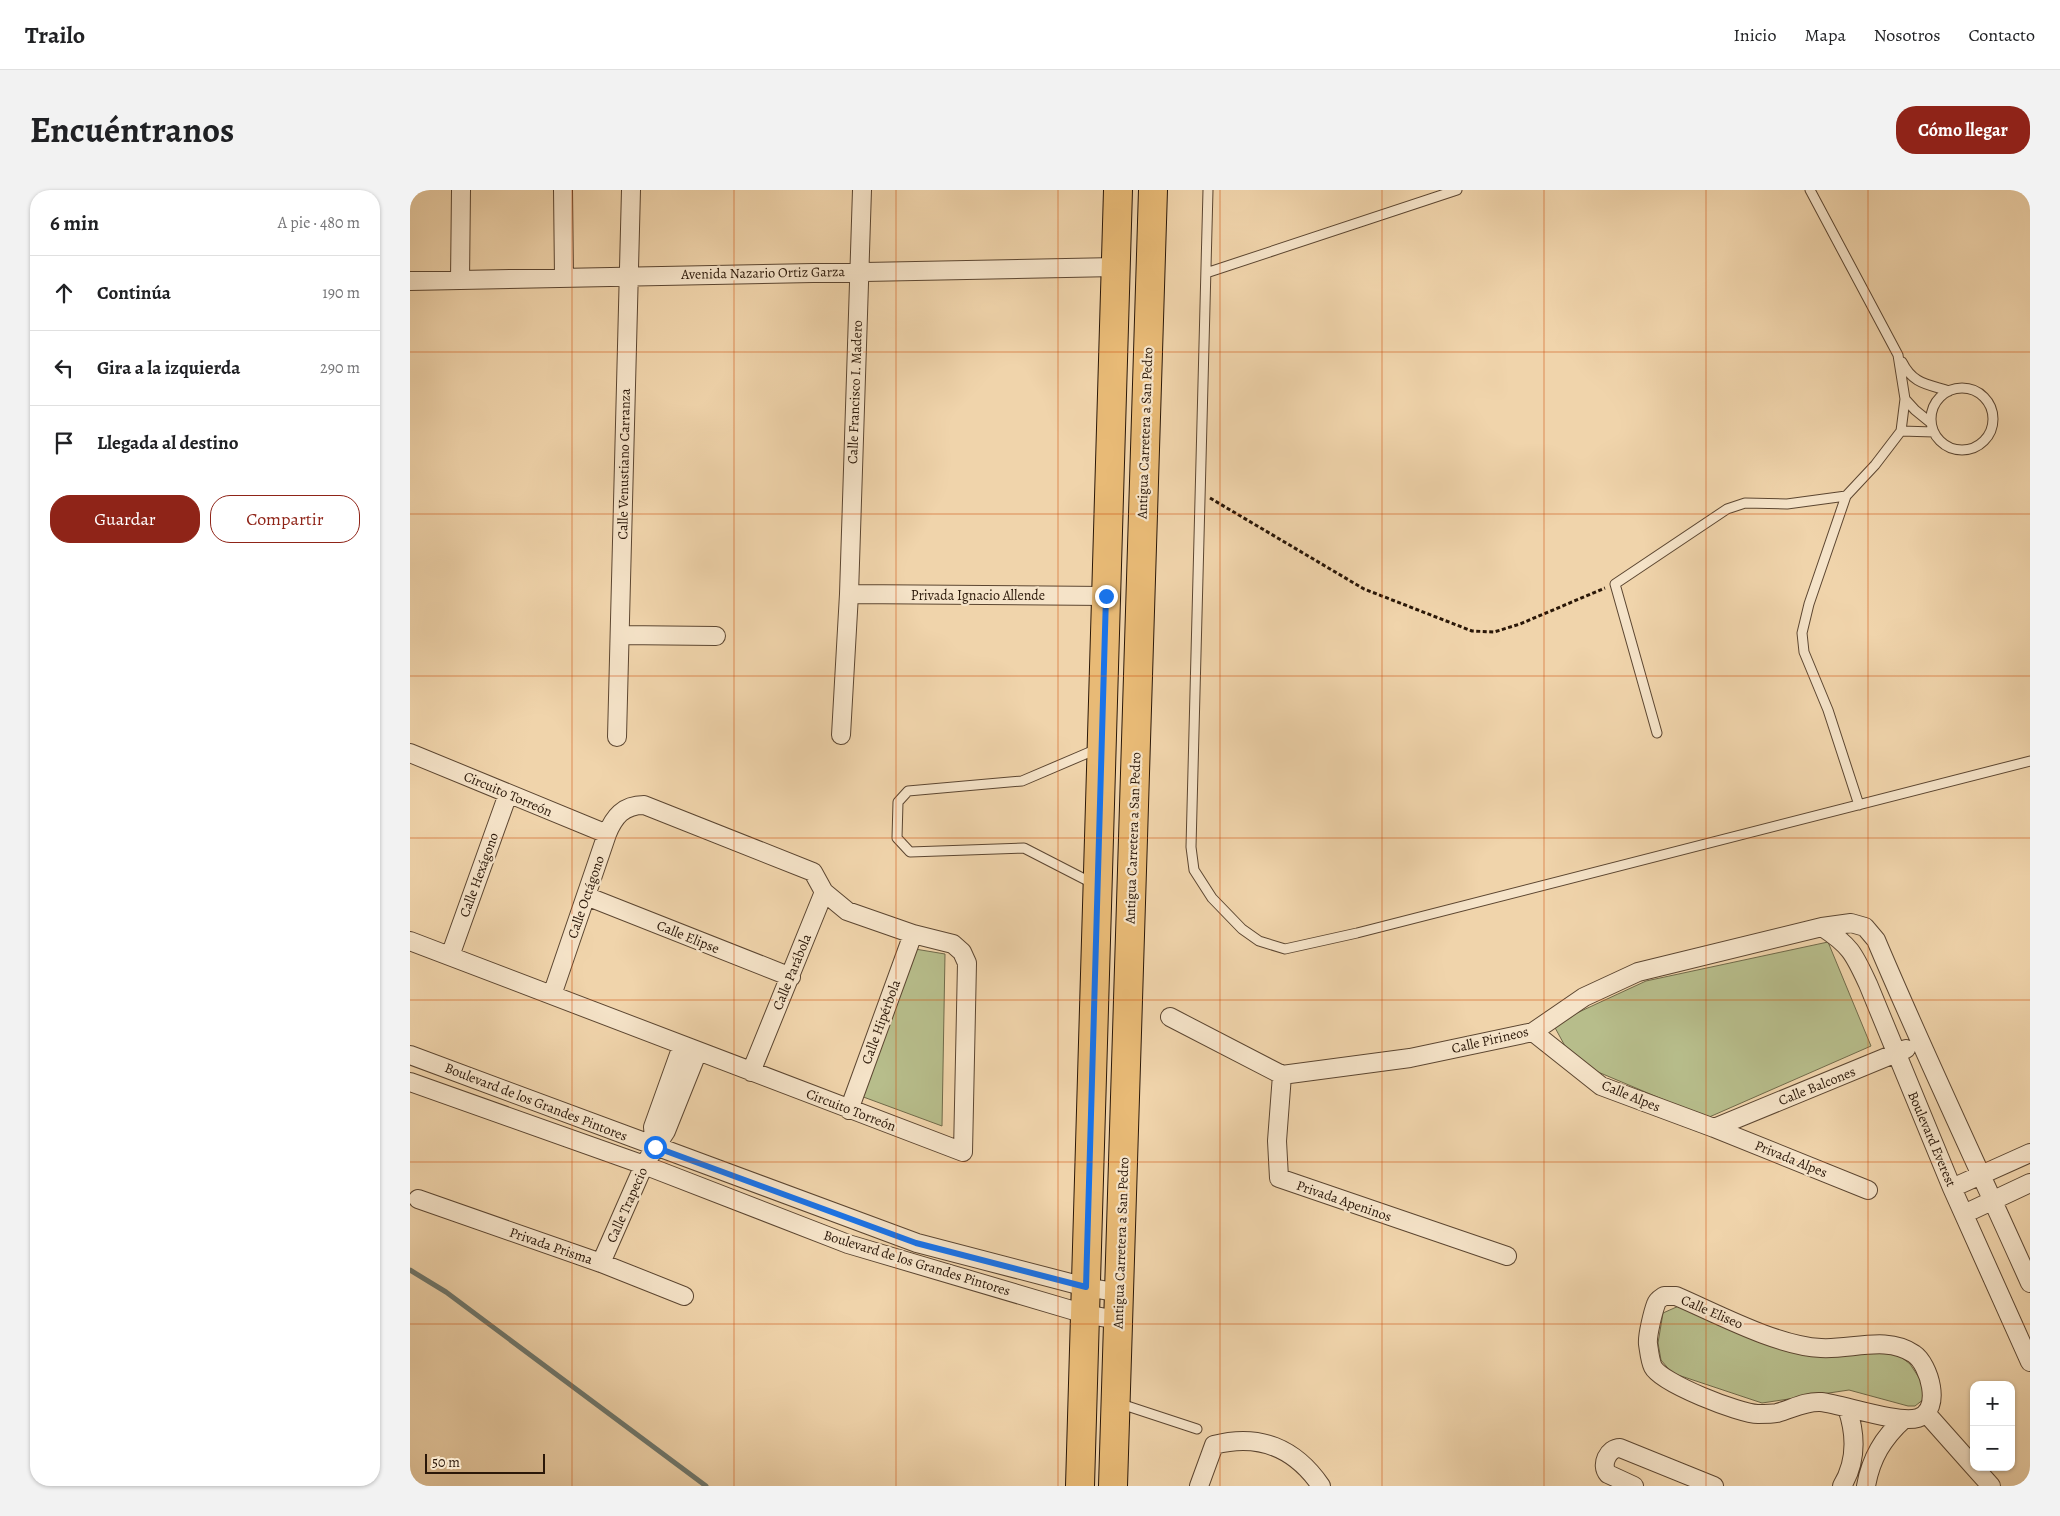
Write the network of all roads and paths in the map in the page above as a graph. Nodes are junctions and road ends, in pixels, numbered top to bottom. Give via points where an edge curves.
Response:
1 (461, 190) edge
2 (563, 190) edge
3 (631, 190) edge
4 (862, 190) edge
5 (1118, 190) edge
6 (1152, 190) edge
7 (1208, 190) edge
8 (1457, 190) edge
9 (1810, 190) edge
10 (1116, 267) junction
11 (859, 271) junction
12 (1206, 273) junction
13 (628, 277) junction
14 (564, 278) junction
15 (460, 280) junction
16 (410, 281) edge
17 (1898, 355) junction
18 (1949, 391) junction
19 (1905, 399) junction
20 (1932, 428) junction
21 (1901, 431) junction
22 (1200, 492) junction
23 (1846, 496) junction
24 (1615, 584) junction
25 (849, 594) junction
26 (1106, 596) junction
27 (620, 635) junction
28 (716, 636) dead end
29 (1657, 733) dead end
30 (842, 735) dead end
31 (617, 737) dead end
32 (1102, 747) junction
33 (410, 752) edge
34 (2030, 761) edge
35 (508, 794) junction
36 (1859, 805) junction
37 (606, 834) junction
38 (1098, 886) junction
39 (824, 892) junction
40 (586, 896) junction
41 (1822, 927) junction
42 (1865, 927) joint
43 (913, 934) junction
44 (410, 940) edge
45 (450, 956) junction
46 (790, 977) junction
47 (552, 995) junction
48 (1170, 1017) dead end
49 (1533, 1032) junction
50 (1920, 1043) junction
51 (690, 1049) junction
52 (1896, 1053) junction
53 (410, 1055) edge
54 (752, 1072) junction
55 (1282, 1075) junction
56 (410, 1082) edge
57 (849, 1110) junction
58 (1714, 1128) junction
59 (655, 1147) junction
60 (2030, 1153) edge
61 (644, 1164) junction
62 (1981, 1175) junction
63 (2030, 1183) edge
64 (1952, 1188) junction
65 (1868, 1190) dead end
66 (418, 1200) dead end
67 (1993, 1200) junction
68 (1964, 1214) junction
69 (1507, 1256) dead end
70 (601, 1263) junction
71 (2030, 1284) edge
72 (1086, 1287) junction
73 (1120, 1293) junction
74 (684, 1296) dead end
75 (1085, 1314) junction
76 (1118, 1320) junction
77 (2030, 1362) edge
78 (1116, 1402) junction
79 (1847, 1408) junction
80 (1926, 1413) junction
81 (1904, 1419) junction
82 (1197, 1429) dead end
83 (1970, 1462) edge
84 (1978, 1471) edge
85 (1080, 1486) edge
86 (1113, 1486) edge
87 (1199, 1486) edge
88 (1321, 1486) edge
89 (1634, 1486) edge
90 (1714, 1486) edge
91 (1842, 1486) edge
92 (1866, 1486) edge
93 (1991, 1486) edge

1 - 15 street
2 - 14 street
3 - 13 street, Calle Venustiano Carranza
4 - 11 street, Calle Francisco I. Madero
5 - 10 main road
6 - 73 main road, Antigua Carretera a San Pedro
7 - 12 lane
8 - 12 lane
9 - 17 lane
10 - 11 street, Avenida Nazario Ortiz Garza
10 - 26 main road
11 - 13 street, Avenida Nazario Ortiz Garza
11 - 25 street, Calle Francisco I. Madero
12 - 22 lane
13 - 14 street, Avenida Nazario Ortiz Garza
13 - 27 street, Calle Venustiano Carranza
14 - 15 street, Avenida Nazario Ortiz Garza
15 - 16 street, Avenida Nazario Ortiz Garza
17 - 18 lane via 1916,381
17 - 19 lane
18 - 20 lane via 1935,404 1931,413
18 - 20 lane via 1969,388 1987,400 1994,420 1991,431 1976,447 1956,450 1939,441
19 - 20 lane
19 - 21 lane
20 - 21 lane
21 - 23 lane
22 - 24 path via 1364,589 1472,631 1494,632 1520,624
22 - 36 lane via 1190,847 1194,870 1212,898 1242,930 1259,941 1286,949 1357,933
23 - 24 lane via 1787,504 1745,503 1727,509
23 - 36 lane via 1802,633 1804,652 1828,710
24 - 29 lane
25 - 26 street, Privada Ignacio Allende
25 - 30 street, Calle Francisco I. Madero
26 - 32 main road
27 - 28 street
27 - 31 street, Calle Venustiano Carranza
32 - 38 main road
32 - 38 lane via 1022,782 908,791 898,802 897,838 910,852 1024,848
33 - 35 street, Circuito Torreón
34 - 36 lane
35 - 37 street, Circuito Torreón
35 - 45 street, Calle Hexágono
37 - 39 street, Calle Octágono via 620,811 644,805 813,872
37 - 40 street, Calle Octágono
38 - 72 main road
39 - 43 street, Circuito Torreón via 848,911
39 - 46 street, Calle Parábola
40 - 46 street, Calle Elipse
40 - 47 street, Calle Octágono
41 - 42 street, Calle Pirineos via 1851,923
41 - 49 street, Calle Pirineos via 1638,972 1584,997
41 - 52 street, Boulevard Everest via 1853,952
42 - 50 street, Boulevard Everest via 1876,940
43 - 57 street, Calle Hipérbola
43 - 57 street, Circuito Torreón via 953,944 962,952 967,964 963,1152
44 - 45 street, Circuito Torreón
45 - 47 street, Circuito Torreón
46 - 54 street, Calle Parábola
47 - 51 street, Circuito Torreón
48 - 55 street
49 - 55 street, Calle Pirineos via 1410,1058
49 - 58 street, Calle Alpes via 1601,1086
50 - 52 street, Calle Balcones
50 - 62 street, Boulevard Everest
51 - 54 street, Circuito Torreón
51 - 59 street via 653,1127
52 - 58 street, Calle Balcones
52 - 64 street, Boulevard Everest
53 - 59 street, Boulevard de los Grandes Pintores
54 - 57 street, Circuito Torreón
55 - 69 street, Privada Apeninos via 1277,1141 1280,1178
56 - 61 street, Boulevard de los Grandes Pintores
58 - 65 street, Privada Alpes
59 - 61 street, Calle Trapecio
59 - 72 street, Boulevard de los Grandes Pintores via 916,1243
60 - 62 street
61 - 70 street, Calle Trapecio
61 - 75 street, Boulevard de los Grandes Pintores via 848,1244
62 - 64 street
62 - 67 street, Boulevard Everest
63 - 67 street
64 - 68 street, Boulevard Everest
66 - 70 street, Privada Prisma
67 - 68 street
67 - 71 street, Boulevard Everest
68 - 77 street, Boulevard Everest
70 - 74 street, Privada Prisma
72 - 73 street, Boulevard de los Grandes Pintores
72 - 75 main road
73 - 76 main road, Antigua Carretera a San Pedro
75 - 76 street, Boulevard de los Grandes Pintores
75 - 85 main road
76 - 78 main road, Antigua Carretera a San Pedro
78 - 82 lane
78 - 86 main road, Antigua Carretera a San Pedro
79 - 80 street, Calle Eliseo via 1818,1402 1798,1404 1776,1413 1756,1414 1728,1407 1669,1381 1653,1367 1648,1343 1656,1302 1664,1296 1676,1296 1787,1343 1822,1348 1877,1344 1900,1346 1916,1355 1927,1375 1932,1388 1931,1405
79 - 81 street, Calle Eliseo
79 - 91 street via 1852,1422 1854,1453
80 - 81 street, Calle Eliseo via 1918,1418
80 - 83 street
81 - 92 street via 1881,1444
84 - 93 street
87 - 88 street via 1214,1445 1229,1441 1262,1441 1293,1455
89 - 90 street via 1605,1471 1610,1450 1620,1448

